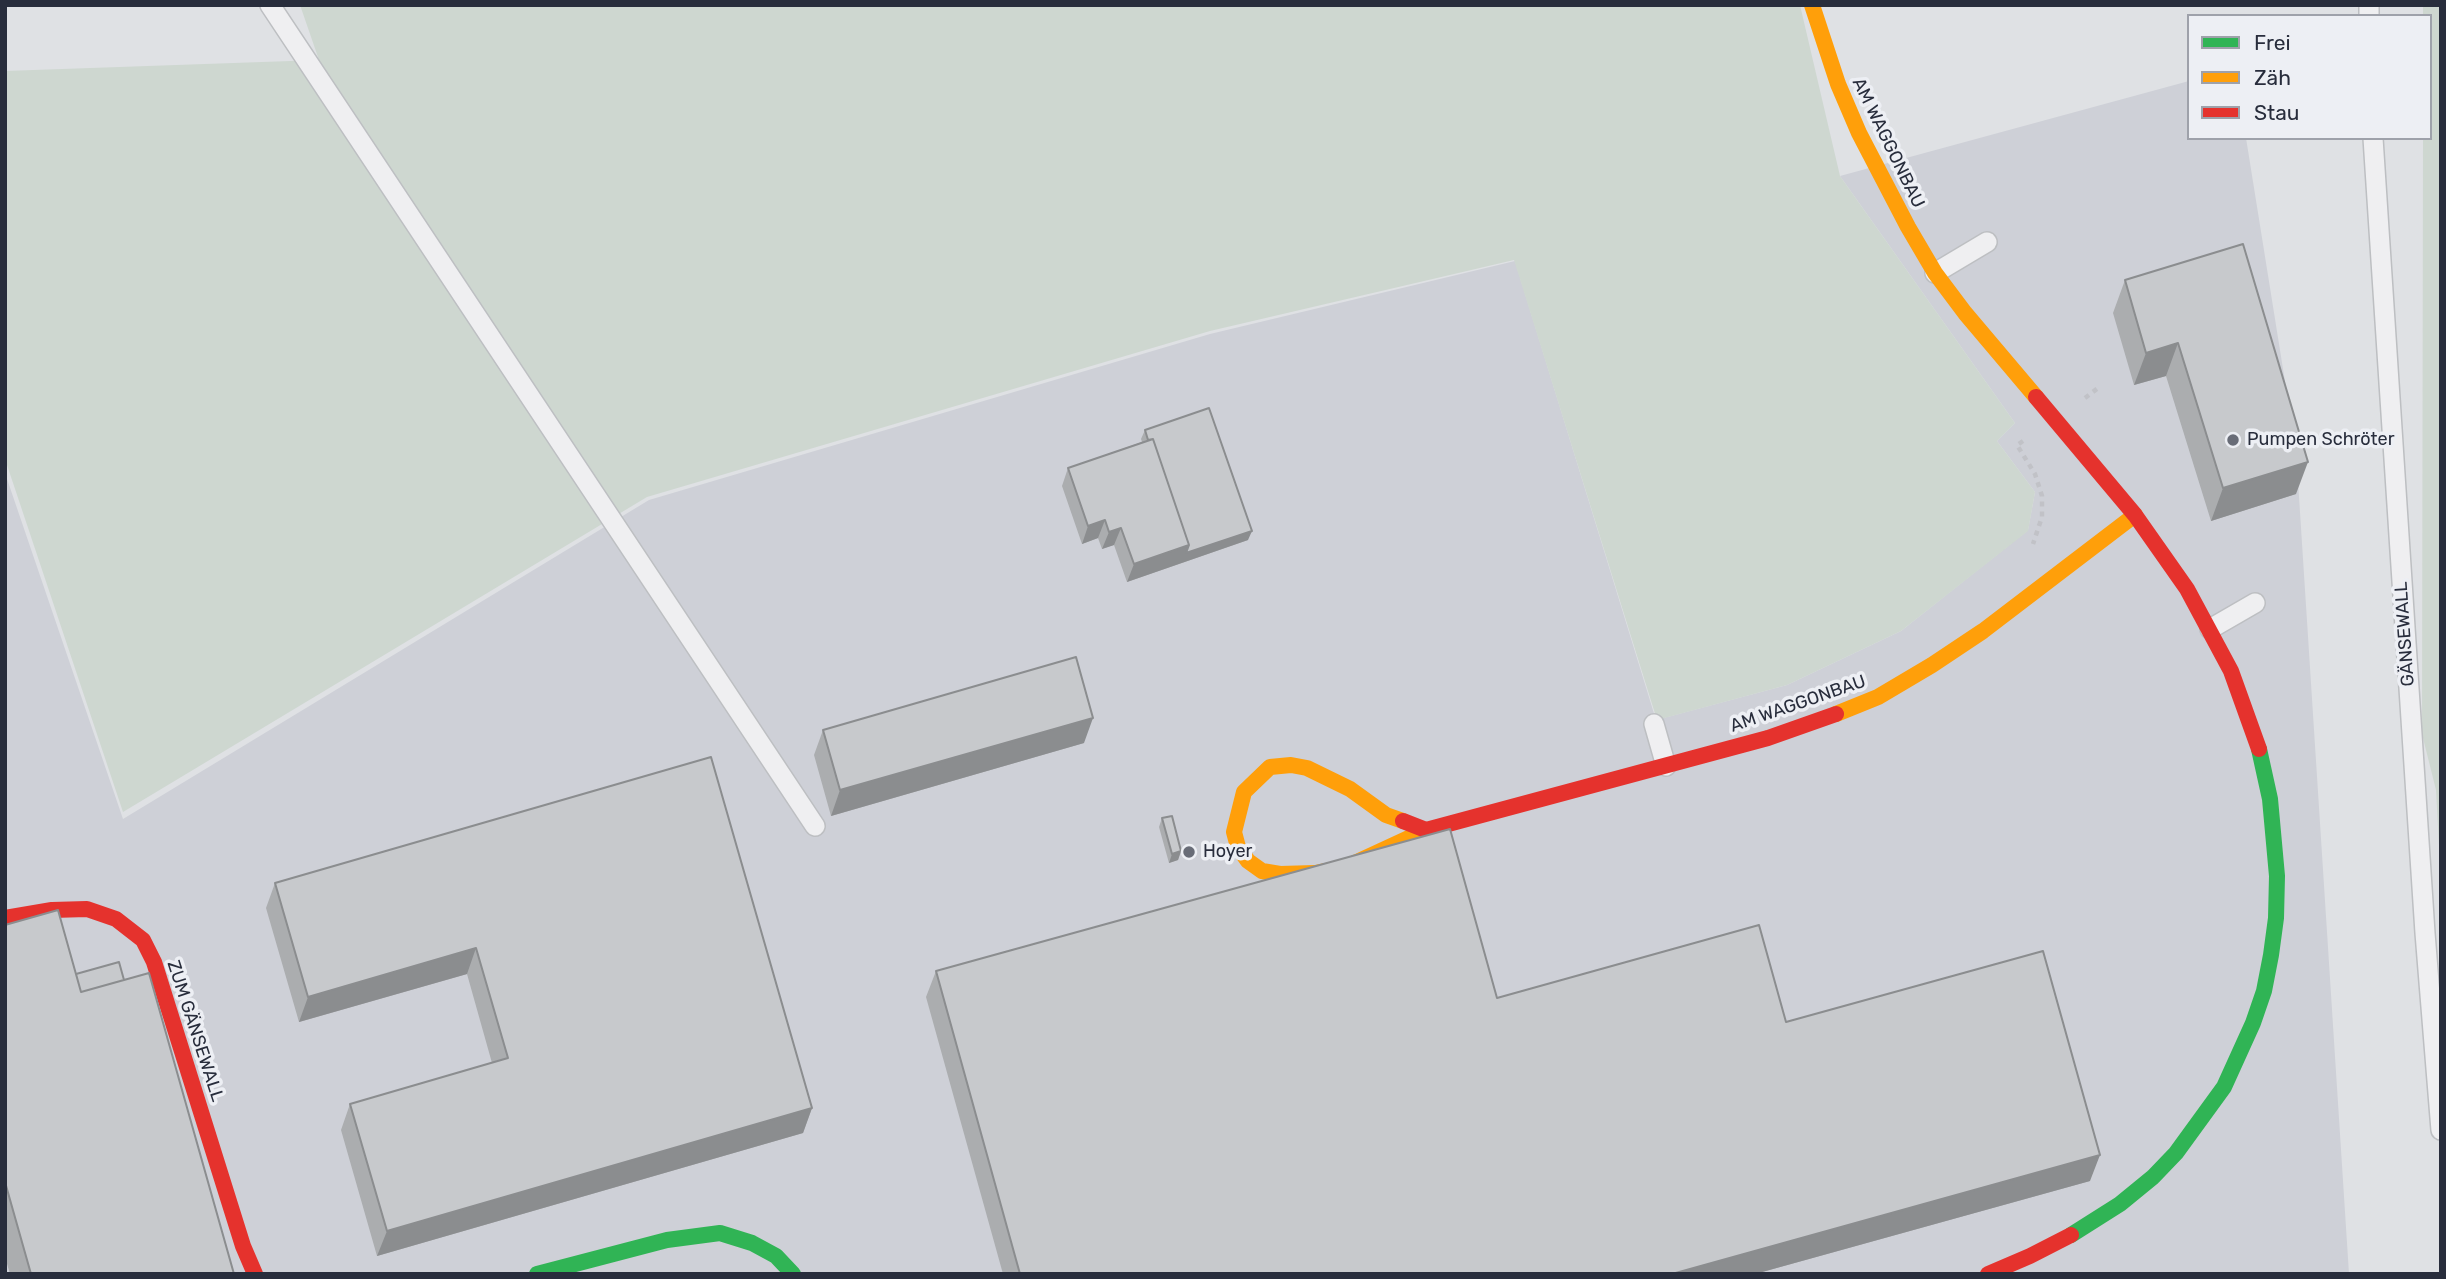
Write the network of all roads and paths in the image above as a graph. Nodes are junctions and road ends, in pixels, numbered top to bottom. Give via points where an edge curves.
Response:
1 (270, 5) edge
2 (1812, 5) edge
3 (2373, 140) edge
4 (1987, 242) dead end
5 (1935, 273) junction
6 (2098, 388) dead end
7 (2056, 420) junction
8 (2135, 515) junction
9 (2033, 546) dead end
10 (2255, 603) dead end
11 (2210, 629) junction
12 (1654, 724) dead end
13 (1666, 766) junction
14 (815, 826) dead end
15 (1426, 830) junction
16 (5, 918) edge
17 (2441, 1130) edge
18 (255, 1274) edge
19 (537, 1274) edge
20 (793, 1274) edge
21 (1988, 1274) edge

1 - 14 lane
2 - 5 street, AM WAGGONBAU via 1860,133
3 - 17 lane, GÄNSEWALL
4 - 5 lane
5 - 7 street, AM WAGGONBAU
6 - 7 path
7 - 8 street, AM WAGGONBAU
7 - 9 path via 2017,445 2042,496 2042,517
8 - 11 street, AM WAGGONBAU
8 - 13 street, AM WAGGONBAU via 1983,631 1878,697 1768,738
10 - 11 lane
11 - 21 street, AM WAGGONBAU via 2251,725 2275,837 2276,918 2264,991 2253,1023 2224,1087 2197,1127 2153,1177 2085,1227
12 - 13 lane
13 - 15 street, AM WAGGONBAU
15 - 15 street, AM WAGGONBAU via 1386,815 1330,778 1291,765 1270,767 1244,792 1234,832 1248,862 1262,871 1280,874 1346,867
16 - 18 street, ZUM GÄNSEWALL via 87,909 116,919 143,940
19 - 20 street via 667,1240 720,1233 776,1256

